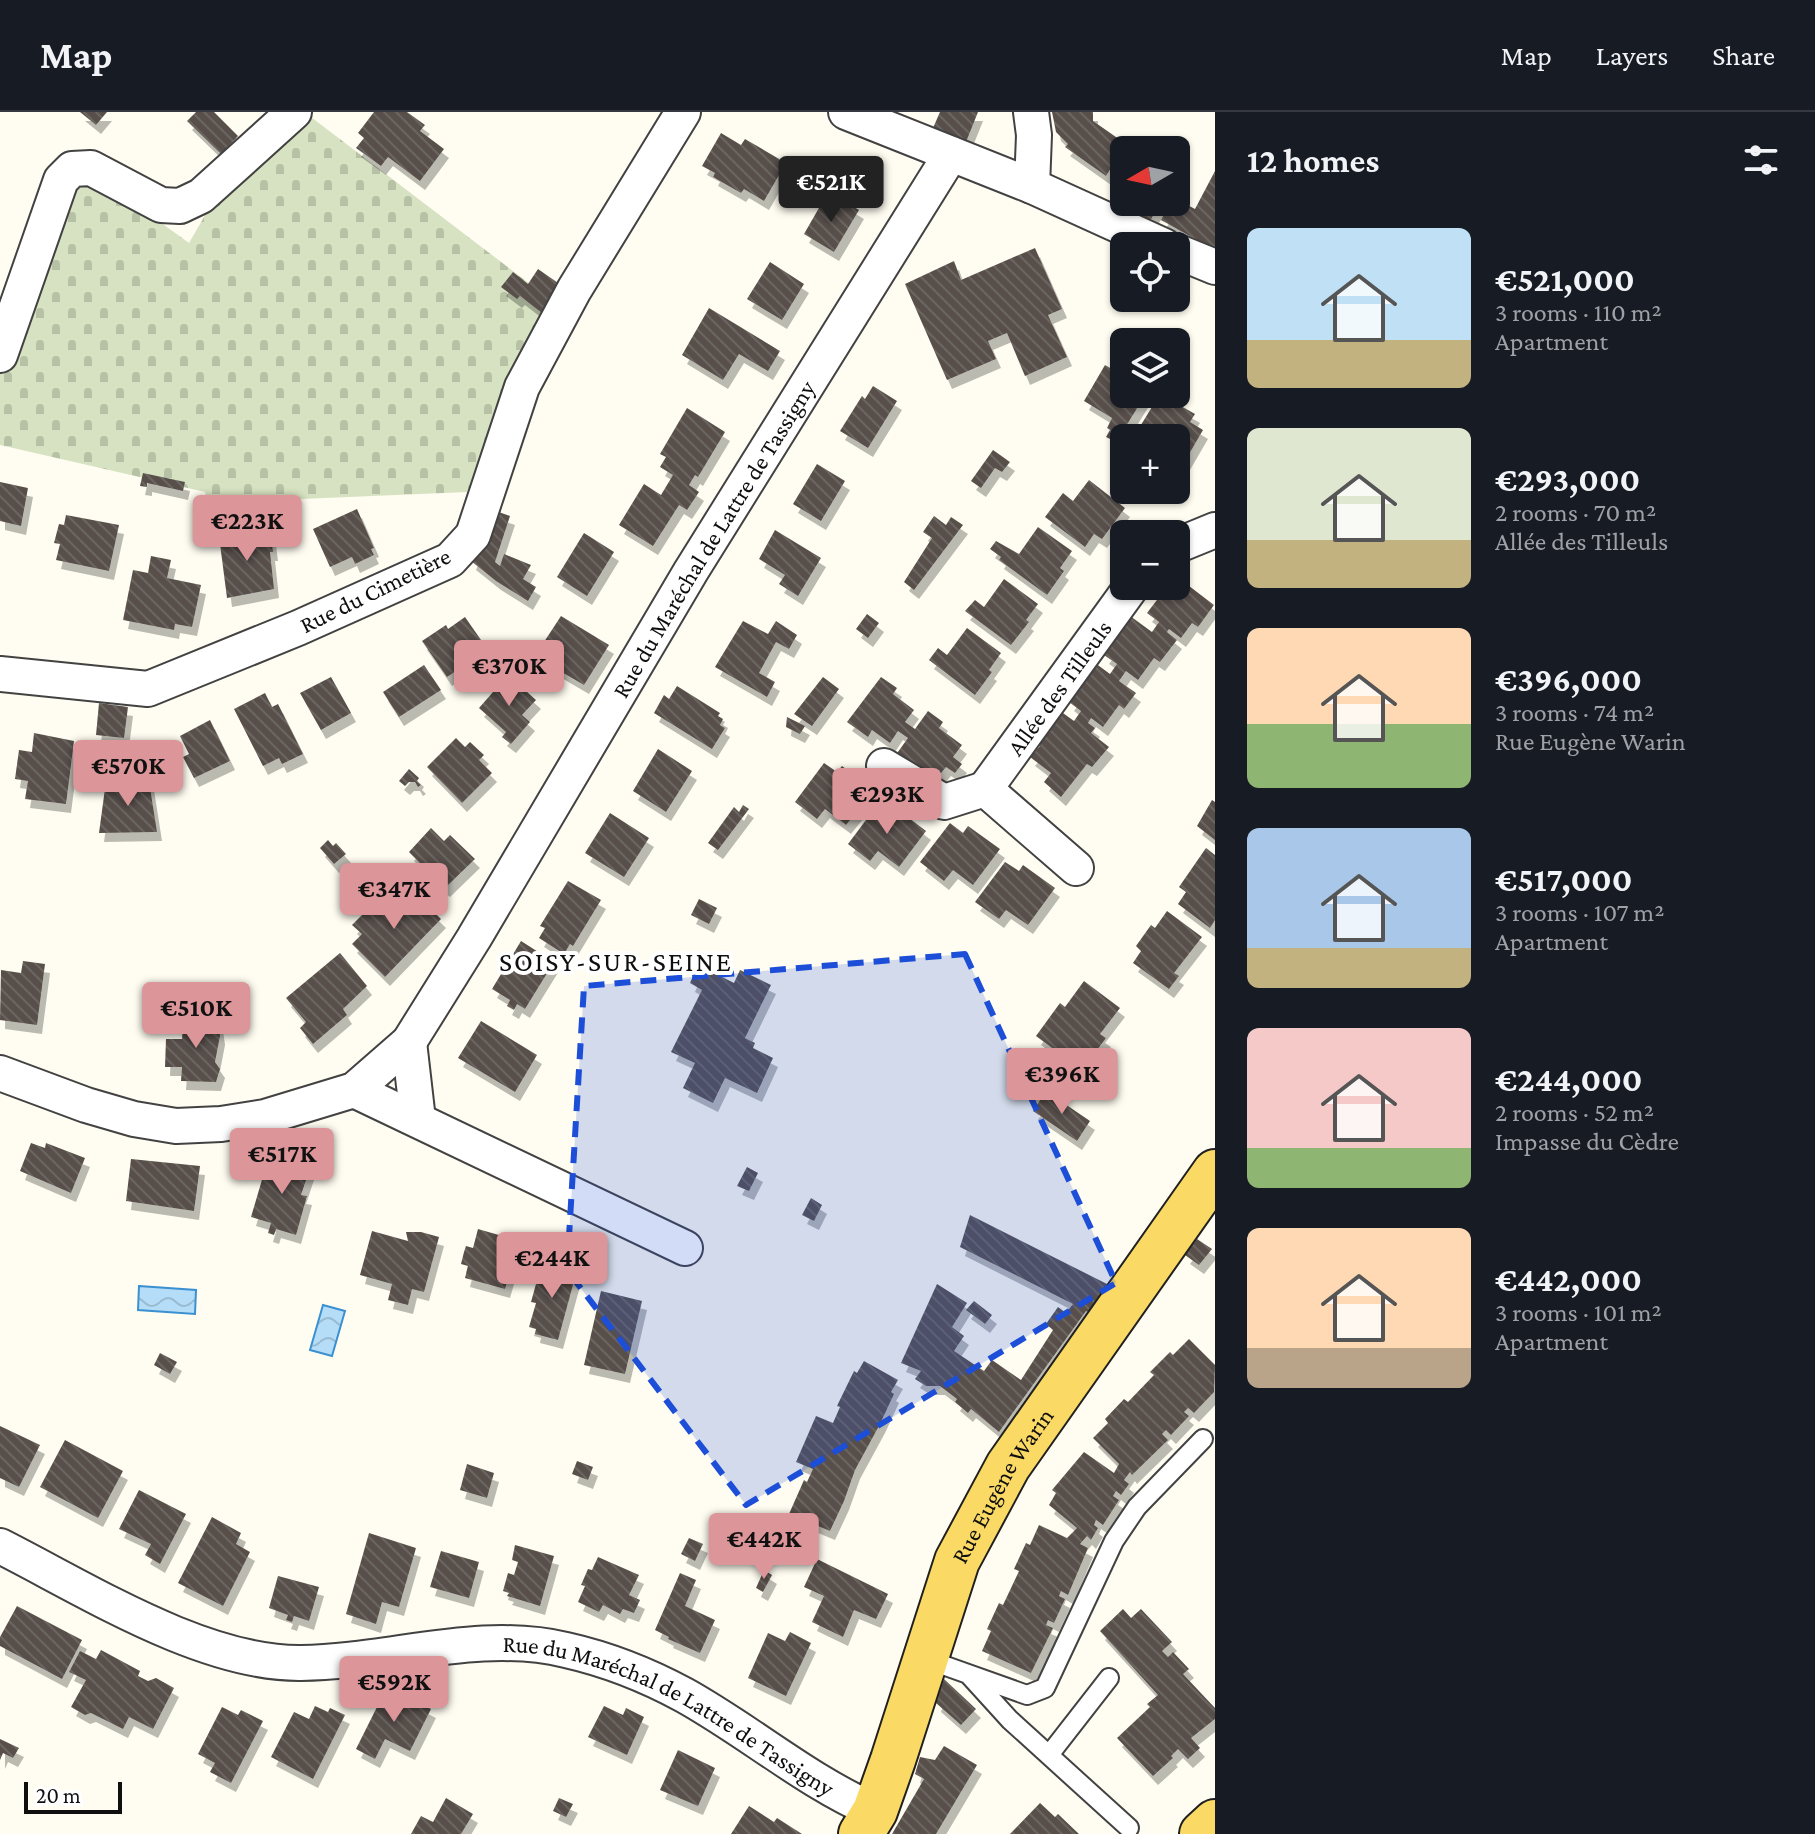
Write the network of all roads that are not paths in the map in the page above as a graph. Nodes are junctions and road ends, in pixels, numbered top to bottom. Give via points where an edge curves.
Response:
1 (294, 112) edge
2 (683, 112) edge
3 (846, 112) edge
4 (1031, 112) edge
5 (951, 154) junction
6 (1032, 186) junction
7 (1133, 232) edge
8 (1190, 257) edge
9 (1215, 267) edge
10 (0, 355) edge
11 (1215, 530) edge
12 (1190, 540) edge
13 (1122, 600) edge
14 (0, 674) edge
15 (884, 766) dead end
16 (985, 789) junction
17 (1076, 868) dead end
18 (409, 1042) junction
19 (0, 1073) edge
20 (354, 1090) junction
21 (418, 1120) junction
22 (1215, 1172) edge
23 (685, 1248) dead end
24 (1203, 1439) dead end
25 (0, 1546) edge
26 (926, 1659) junction
27 (968, 1674) junction
28 (1109, 1678) dead end
29 (1049, 1755) junction
30 (868, 1822) edge
31 (1215, 1822) edge
32 (1129, 1828) dead end
33 (1202, 1834) edge

1 - 10 street via 201,196 180,206 161,205 91,168 72,169 61,180
2 - 14 street, Rue du Cimetière via 574,290 522,387 473,535 450,560 148,689
3 - 5 street
4 - 6 street
5 - 6 street
5 - 18 street, Rue du Maréchal de Lattre de Tassigny via 691,571
6 - 7 street
8 - 9 street
11 - 12 street
13 - 16 street, Allée des Tilleuls
15 - 16 street via 944,802
16 - 17 street
18 - 20 street, Rue du Maréchal de Lattre de Tassigny
18 - 21 street
19 - 20 street, Rue du Maréchal de Lattre de Tassigny via 86,1105 176,1126 265,1117
20 - 21 street
21 - 23 street
22 - 26 main road, Rue Eugène Warin via 1008,1466 957,1561
24 - 27 lane via 1137,1507 1114,1541 1045,1688 1027,1695
25 - 30 street, Rue du Maréchal de Lattre de Tassigny via 187,1641 246,1656 337,1662 513,1643 563,1649 612,1663 684,1695 843,1797
26 - 27 lane
26 - 30 main road, Rue Eugène Warin
27 - 29 lane
28 - 29 lane
29 - 32 lane
31 - 33 main road

